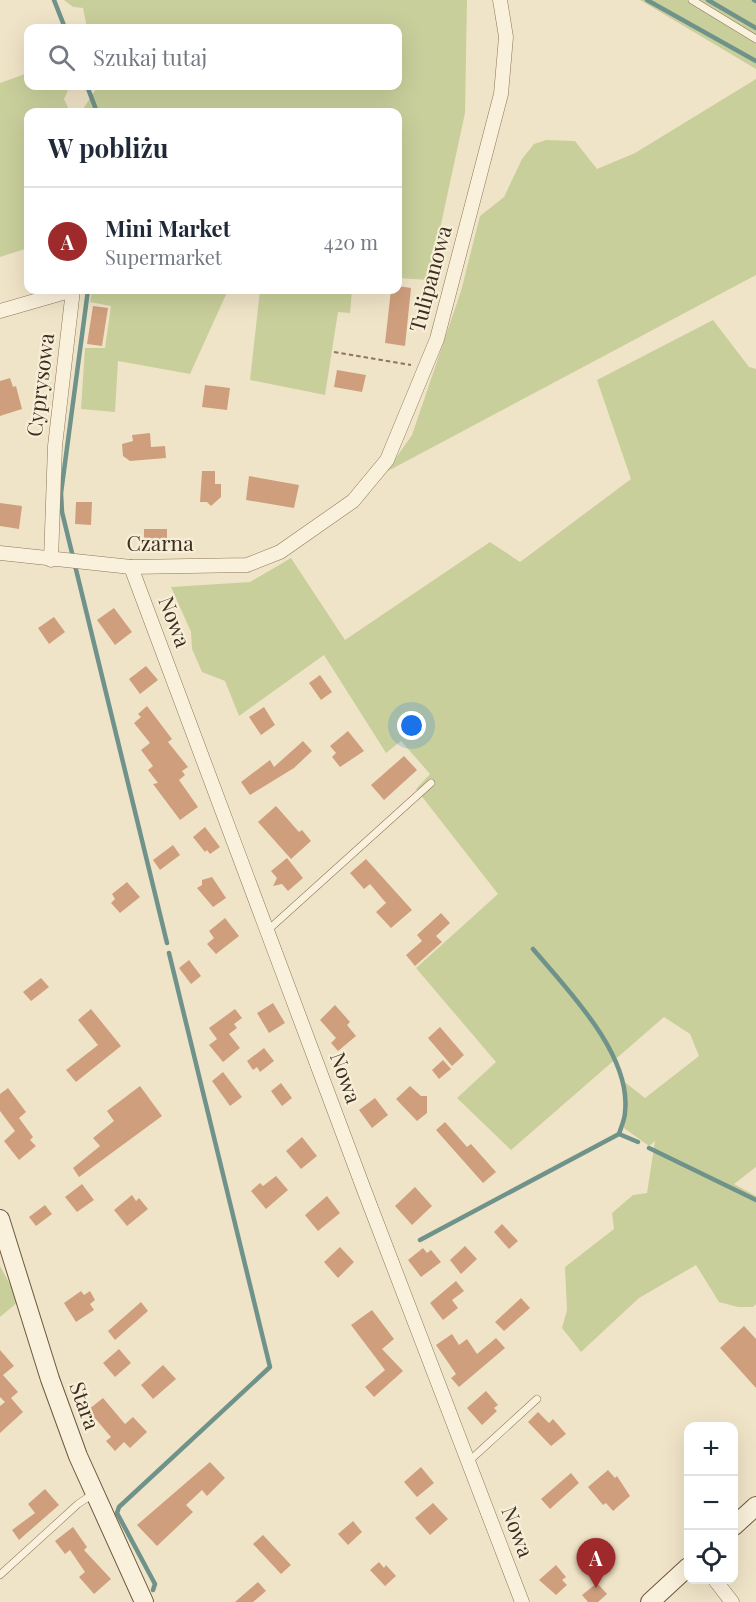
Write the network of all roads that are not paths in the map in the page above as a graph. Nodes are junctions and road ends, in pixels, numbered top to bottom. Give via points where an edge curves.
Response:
1 (500, 0) edge
2 (692, 0) edge
3 (756, 39) edge
4 (58, 294) edge
5 (73, 294) edge
6 (0, 310) edge
7 (312, 531) joint
8 (0, 553) edge
9 (51, 560) junction
10 (131, 567) junction
11 (430, 783) dead end
12 (268, 930) junction
13 (0, 1219) edge
14 (537, 1399) dead end
15 (468, 1462) junction
16 (95, 1493) junction
17 (756, 1506) edge
18 (738, 1522) edge
19 (684, 1571) edge
20 (0, 1575) edge
21 (718, 1584) edge
22 (144, 1602) edge
23 (522, 1602) edge
24 (650, 1602) edge
25 (732, 1602) edge

1 - 7 street, Tulipanowa via 506,37 501,94 437,339 387,460 352,501
2 - 3 lane
4 - 6 street, Cyprysowa
5 - 9 street, Cyprysowa via 55,446
7 - 10 street, Czarna via 280,552 247,565
8 - 9 street, Czarna
9 - 10 street, Czarna
10 - 12 street, Nowa
11 - 12 lane
12 - 15 street, Nowa
13 - 16 street, Stara via 50,1379
14 - 15 lane
15 - 23 street, Nowa
16 - 20 lane
16 - 22 street, Stara
17 - 18 street
19 - 24 street
21 - 25 street

